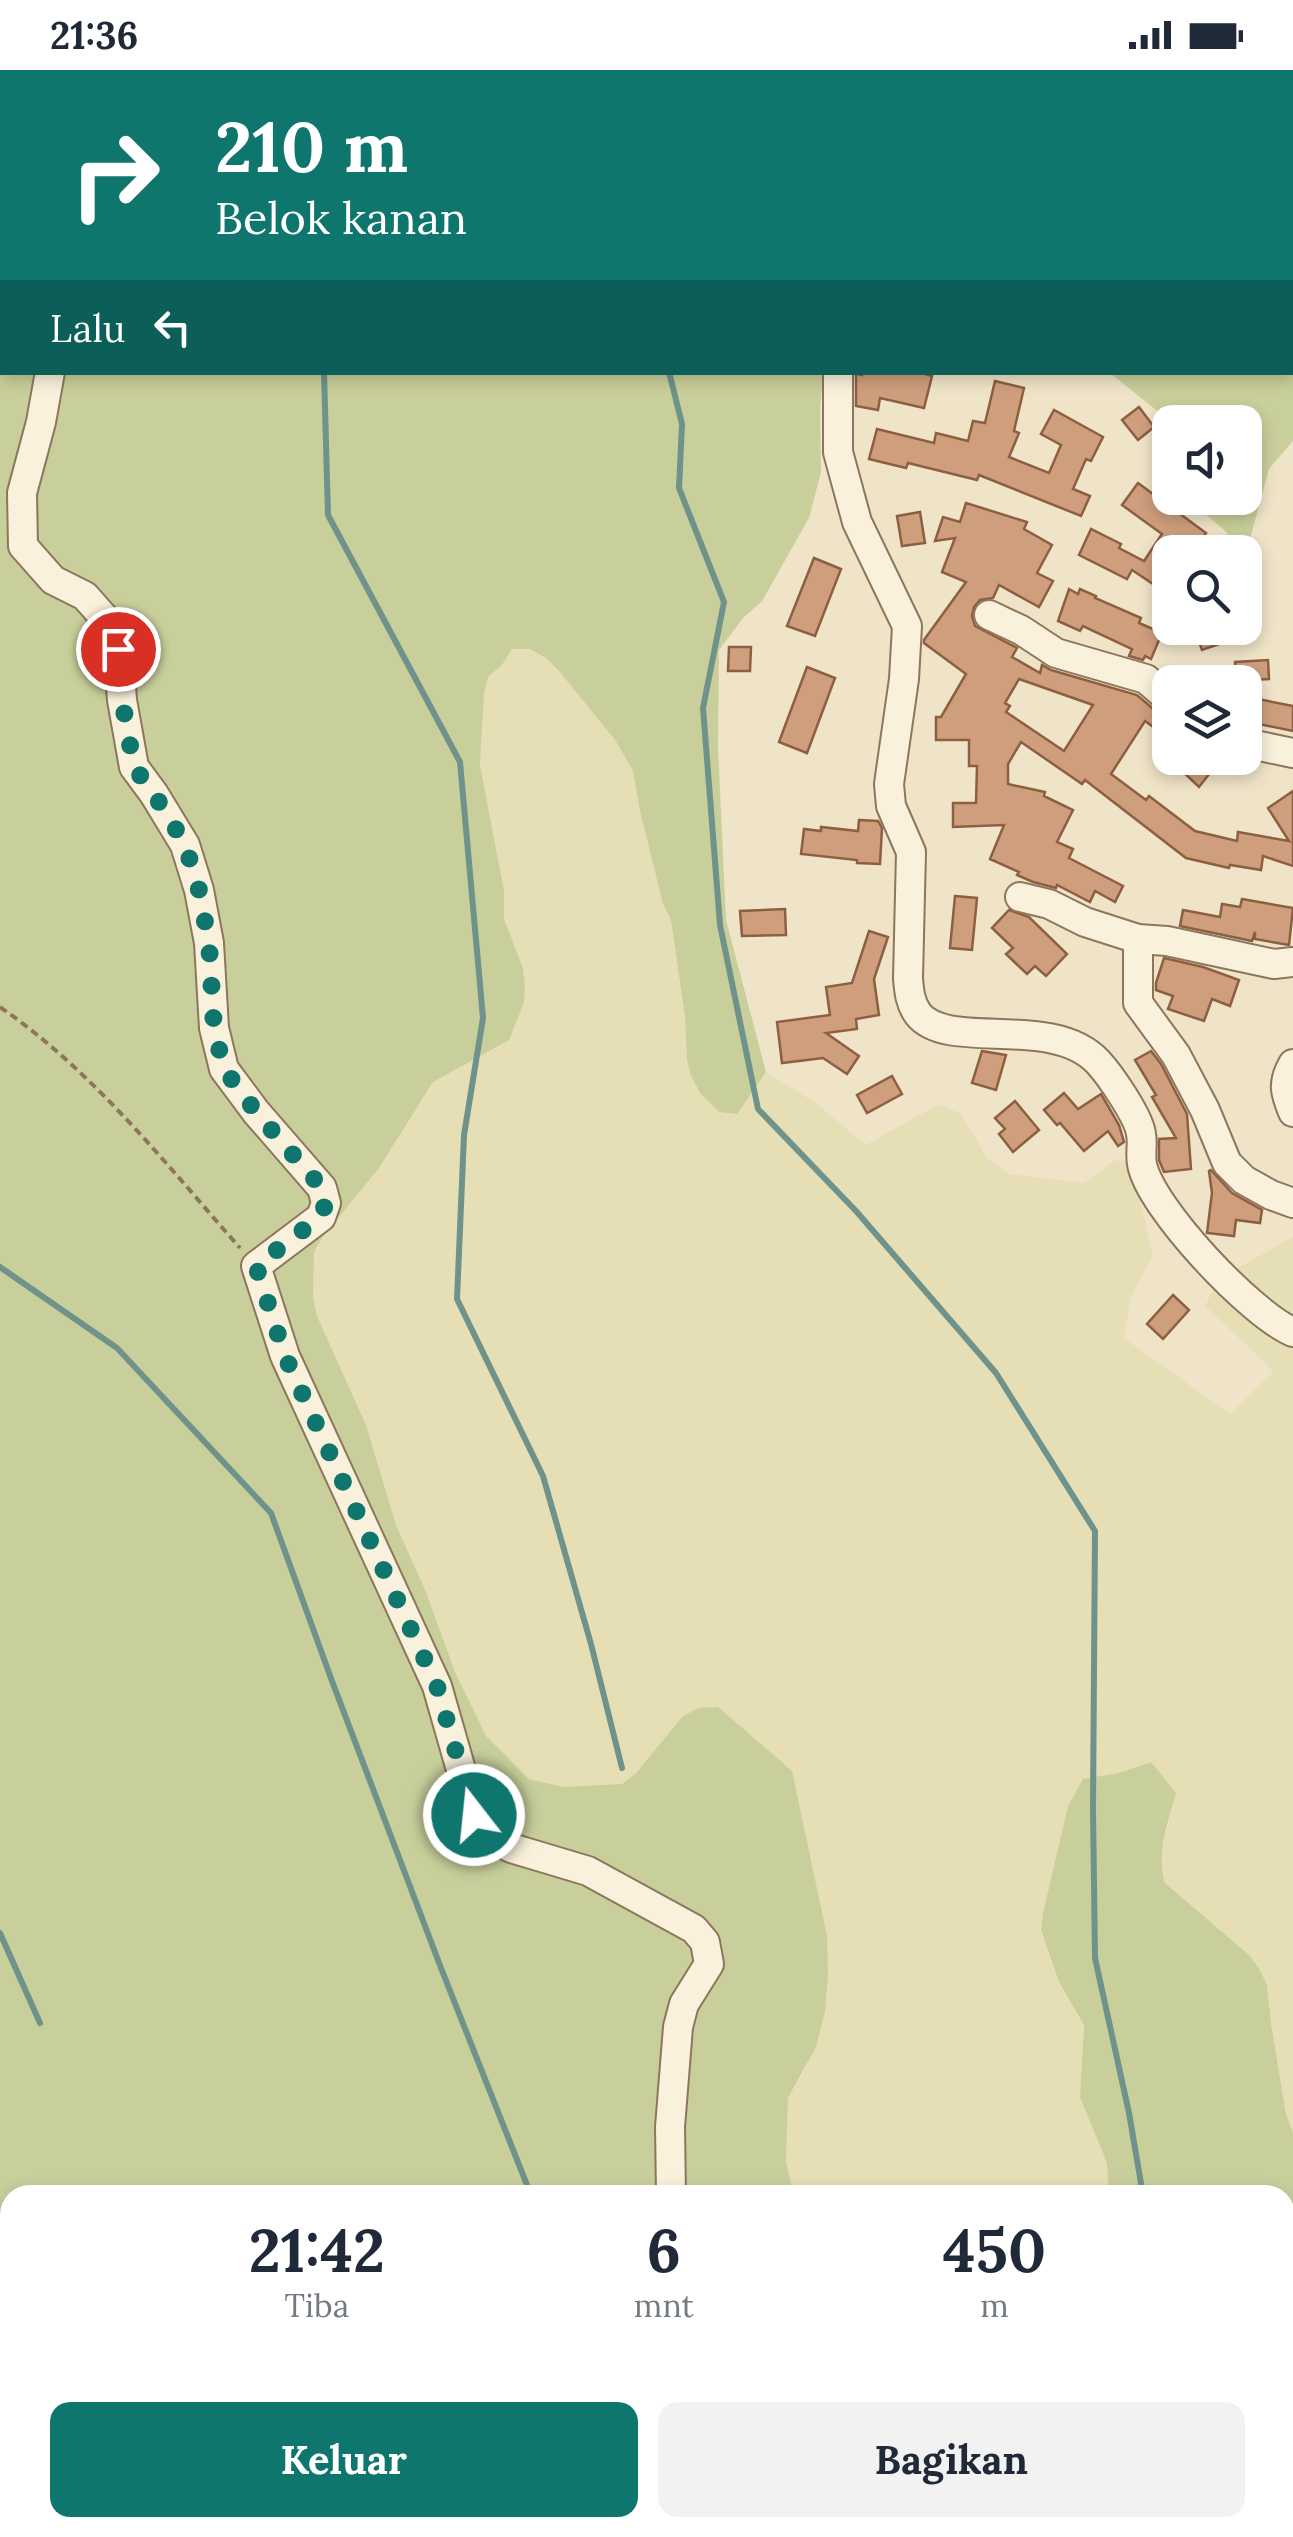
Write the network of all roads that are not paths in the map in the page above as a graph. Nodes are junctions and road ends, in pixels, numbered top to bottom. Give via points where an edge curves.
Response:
1 (50, 375) edge
2 (838, 375) edge
3 (988, 615) dead end
4 (1152, 684) edge
5 (1262, 747) edge
6 (1293, 753) edge
7 (1020, 897) dead end
8 (1138, 939) junction
9 (1293, 962) edge
10 (1293, 1064) edge
11 (1293, 1112) edge
12 (1293, 1203) edge
13 (1293, 1332) edge
14 (670, 2185) edge

1 - 14 street via 22,493 23,546 53,580 85,596 108,622 118,649 134,767 185,844 199,890 224,1069 322,1188 326,1203 320,1217 256,1266 285,1356 437,1686 474,1815 486,1835 588,1871 694,1929 705,1942 709,1964 678,2027
2 - 13 street via 838,452 857,522 907,626 889,784 890,806 912,852 912,1004 941,1028 1033,1035 1088,1052 1141,1130 1142,1165 1158,1201 1212,1266
3 - 4 street via 1056,654
5 - 6 street
7 - 8 street
8 - 9 street
8 - 12 street via 1138,1003 1176,1055 1227,1163 1244,1180
10 - 11 street via 1285,1092

